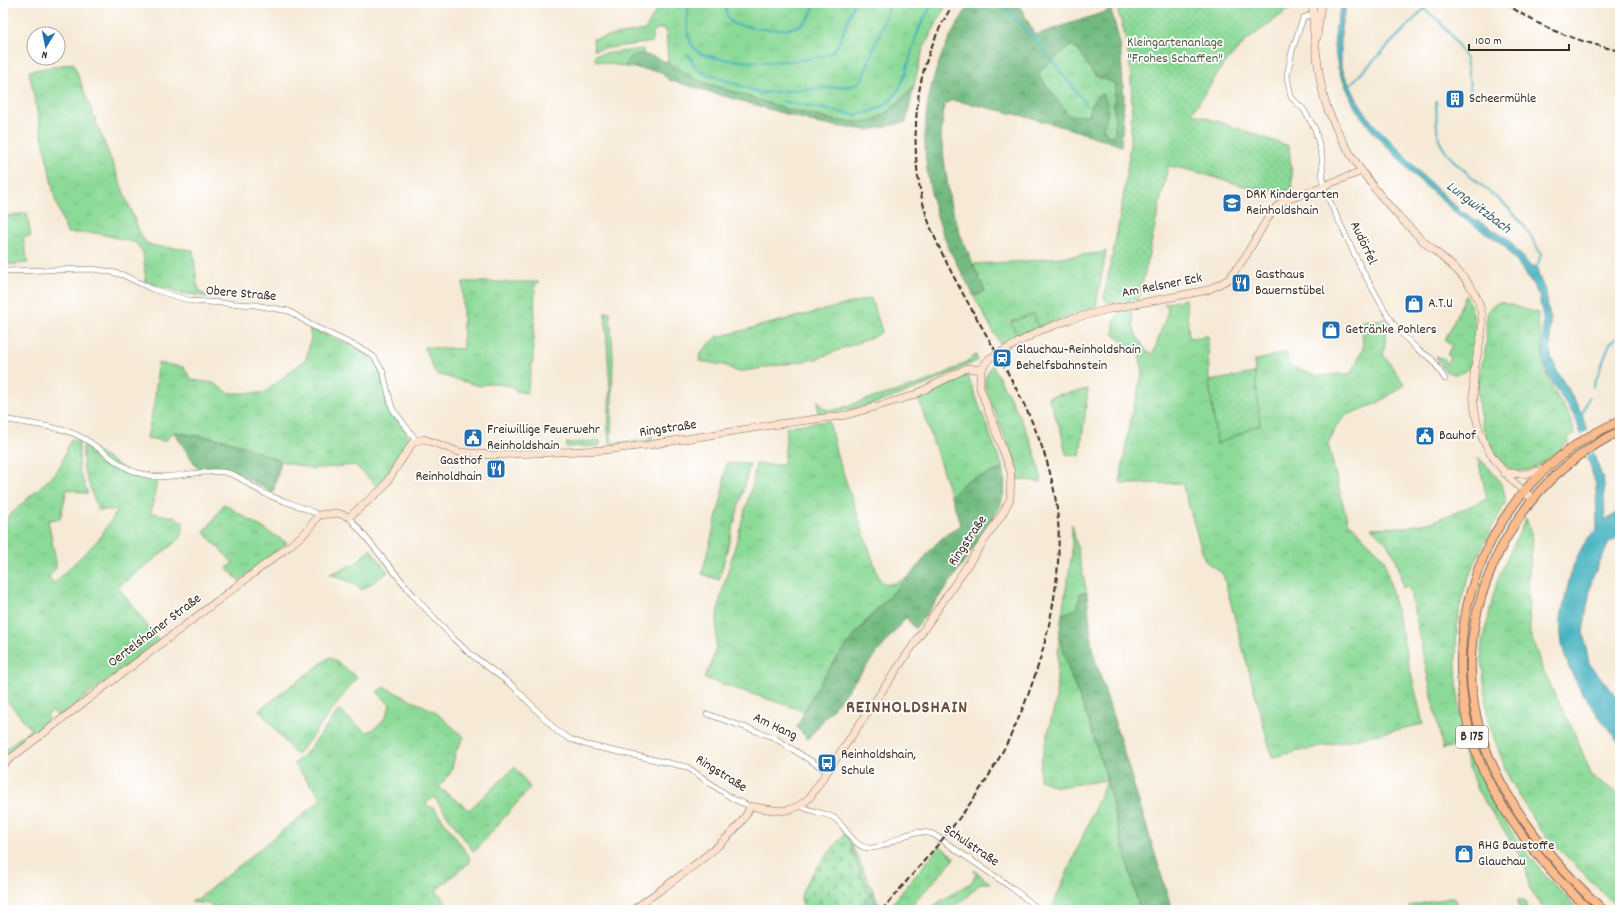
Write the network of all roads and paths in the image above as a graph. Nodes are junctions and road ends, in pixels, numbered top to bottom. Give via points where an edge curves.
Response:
1 (1313, 3) edge
2 (1321, 3) edge
3 (1312, 14) junction
4 (1316, 55) junction
5 (1362, 171) junction
6 (1323, 187) junction
7 (3, 271) edge
8 (981, 370) junction
9 (1445, 379) dead end
10 (3, 420) edge
11 (1620, 421) edge
12 (1620, 431) edge
13 (416, 440) junction
14 (1545, 470) junction
15 (1504, 473) junction
16 (1524, 492) junction
17 (1533, 499) junction
18 (319, 515) junction
19 (349, 517) junction
20 (707, 714) dead end
21 (3, 764) edge
22 (827, 771) junction
23 (750, 806) junction
24 (801, 806) junction
25 (633, 910) edge
26 (1040, 910) edge
27 (1589, 910) edge
28 (1603, 910) edge

1 - 3 street
2 - 4 street
3 - 4 street
3 - 6 street, Audörfel via 1304,18 1292,51 1287,76 1291,97 1304,110 1315,129 1322,157
4 - 5 street via 1328,109 1347,149
5 - 6 street, Am Relsner Eck
5 - 15 street via 1408,226 1469,284 1477,299 1482,317 1482,339 1475,365 1473,395 1476,420 1482,442
6 - 8 street, Am Relsner Eck via 1294,196 1277,206 1229,279 1208,290 1071,319 1039,331 990,358
6 - 9 street, Audörfel via 1361,268 1396,328 1418,350 1432,359
7 - 13 street, Obere Straße via 94,269 123,275 152,289 191,301 255,305 289,311 374,357 383,372 392,408
8 - 13 street, Ringstraße via 967,368 912,396 847,415 648,445 604,450 493,454 458,452 424,439
8 - 22 street, Ringstraße via 980,388 1011,472 1010,499 1003,513
10 - 18 street via 77,435 125,467 142,474 162,478 203,472 231,474 266,494
11 - 14 main road, B 175 via 1572,447
12 - 17 main road, B 175 via 1578,455
13 - 19 street via 412,442 377,495
14 - 15 street via 1525,474
14 - 16 main road, B 175
15 - 16 street
16 - 17 street
16 - 27 main road, B 175 via 1505,516 1484,553 1468,601 1461,653 1465,712 1477,754 1497,796 1533,850
17 - 28 main road, B 175 via 1505,540 1478,608 1473,627 1470,670 1475,709 1493,768 1521,817 1566,873
18 - 19 street via 337,513
18 - 21 street, Oertelshainer Straße via 306,532 288,547
19 - 23 street, Ringstraße via 454,639 513,686 557,731 587,745 687,767 737,801
20 - 22 street, Am Hang via 773,737
22 - 24 street, Ringstraße
23 - 24 street, Ringstraße via 784,811
23 - 25 street via 743,820 717,846
24 - 26 street, Schulstraße via 836,819 860,846 865,848 876,848 910,833 933,834

